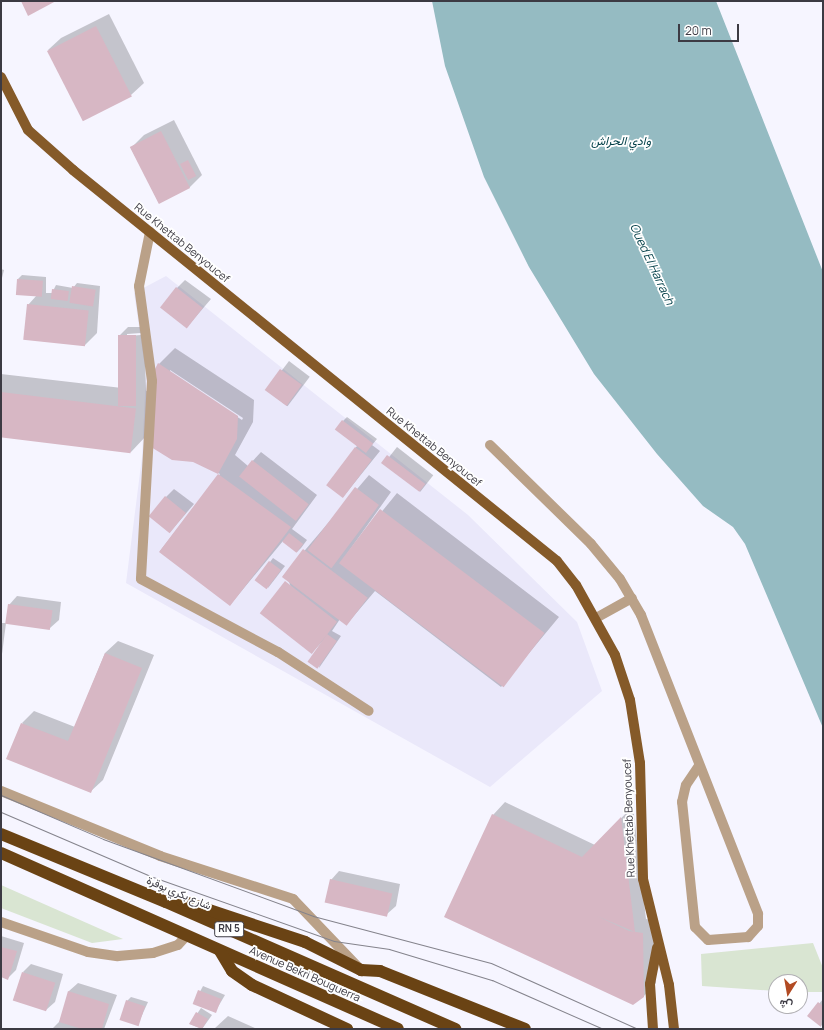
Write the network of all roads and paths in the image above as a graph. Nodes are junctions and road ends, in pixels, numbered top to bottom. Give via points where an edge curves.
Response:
1 (1, 77) edge
2 (150, 232) junction
3 (490, 445) dead end
4 (632, 598) junction
5 (596, 618) junction
6 (369, 711) dead end
7 (698, 767) junction
8 (1, 791) edge
9 (1, 834) edge
10 (1, 853) edge
11 (143, 892) junction
12 (1, 922) edge
13 (186, 936) junction
14 (657, 946) junction
15 (220, 951) junction
16 (361, 970) junction
17 (347, 1029) edge
18 (398, 1029) edge
19 (455, 1029) edge
20 (525, 1029) edge
21 (653, 1029) edge
22 (674, 1029) edge

1 - 2 main road, Rue Khettab Benyoucef via 28,130
2 - 5 main road, Rue Khettab Benyoucef via 557,562
2 - 6 street via 139,286 152,381 141,579 278,652
3 - 4 street via 591,544
4 - 5 street
4 - 7 street
5 - 14 main road, Rue Khettab Benyoucef via 615,655 630,700 640,763 643,879
7 - 7 street via 758,914 758,926 748,937 708,940 695,927 682,802 686,785
8 - 16 street via 160,856 292,899
9 - 11 highway, شارع بكري بوقرة / RN 5
10 - 13 highway, Avenue Bekri Bouguerra / RN 5
11 - 16 highway via 177,899 305,942
11 - 19 highway, شارع بكري بوقرة / RN 5
12 - 13 street via 103,955 136,956 172,948
13 - 15 highway, Avenue Bekri Bouguerra / RN 5
14 - 21 main road, Rue Khettab Benyoucef via 650,984
14 - 22 main road, Rue Khettab Benyoucef via 669,985
15 - 17 highway via 232,971 252,985
15 - 18 highway, Avenue Bekri Bouguerra / RN 5
16 - 20 highway via 380,971

